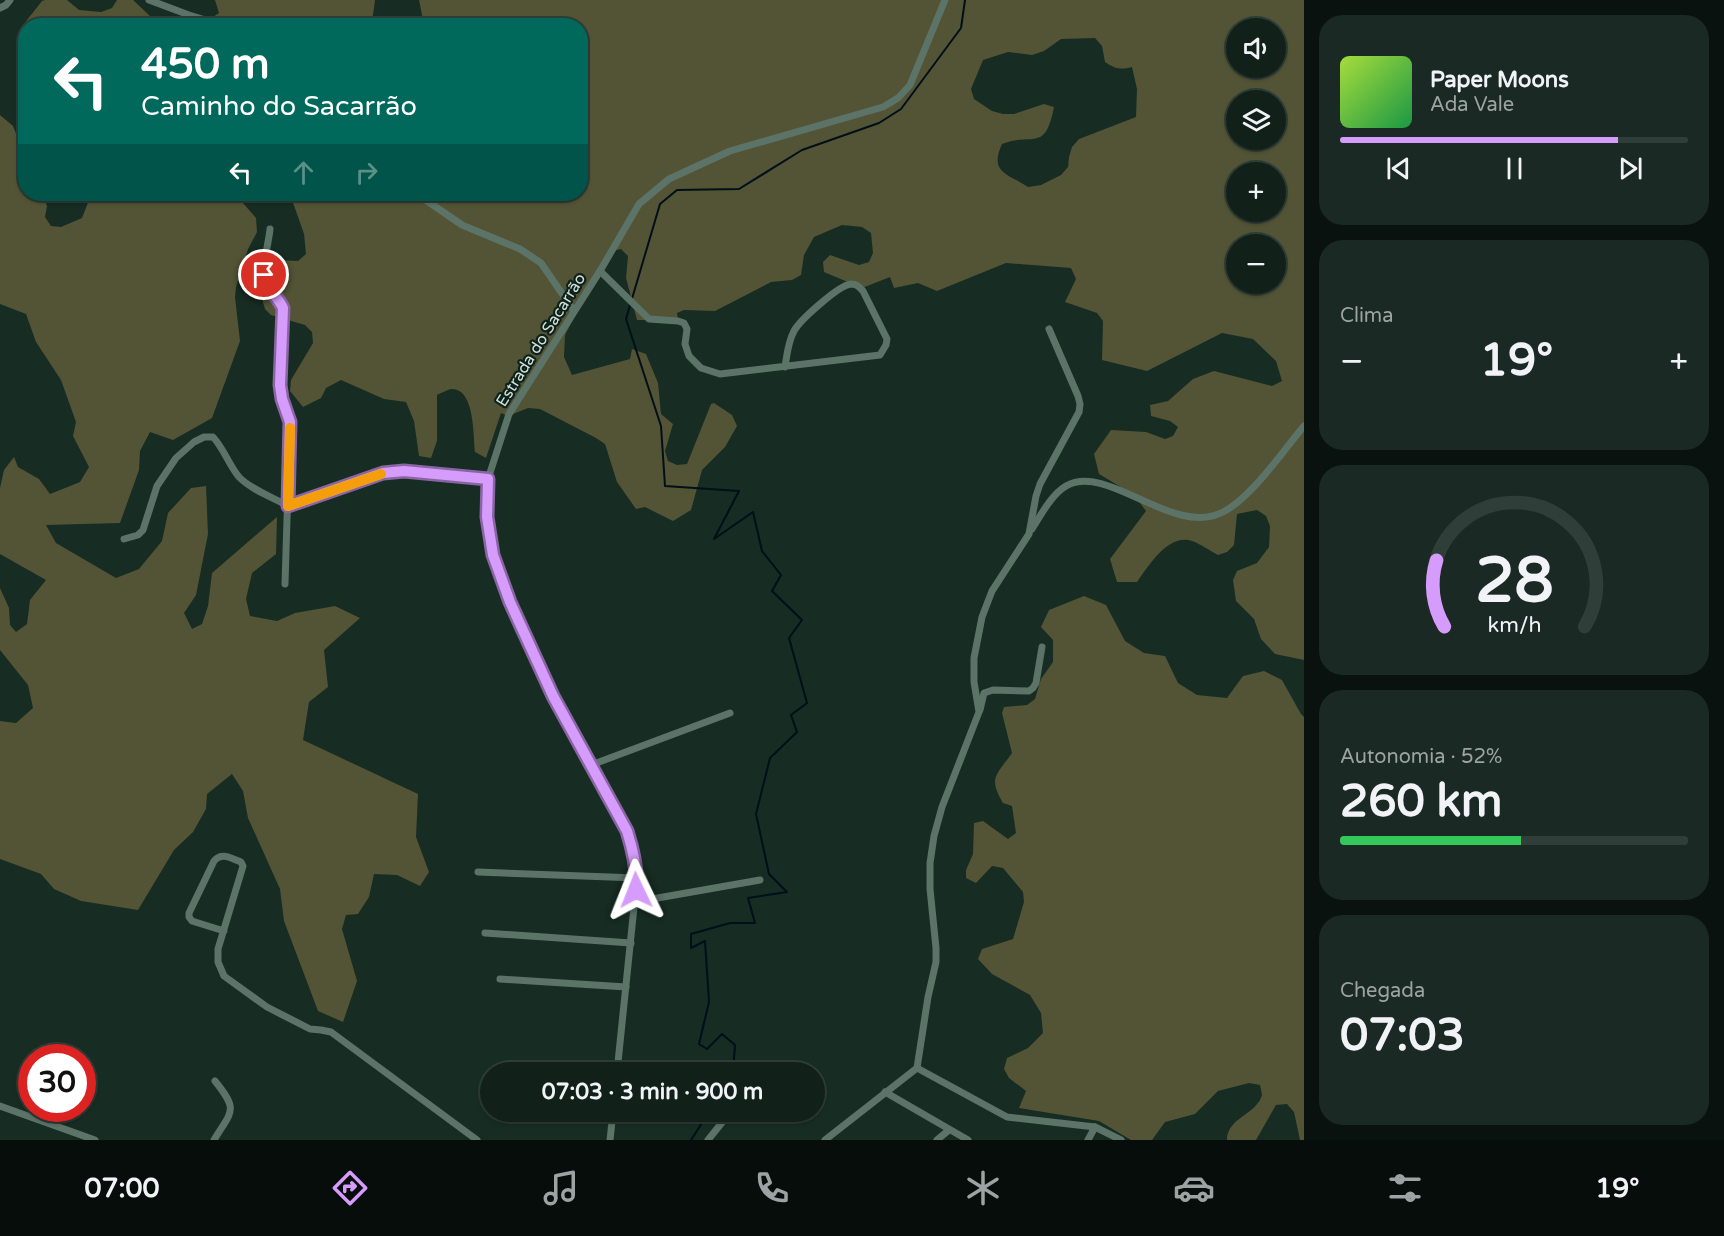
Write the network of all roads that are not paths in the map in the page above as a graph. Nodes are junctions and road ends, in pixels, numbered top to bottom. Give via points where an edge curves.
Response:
1 (10, 0) edge
2 (149, 0) edge
3 (945, 0) edge
4 (0, 8) edge
5 (199, 18) edge
6 (427, 201) edge
7 (270, 229) dead end
8 (600, 271) junction
9 (574, 311) junction
10 (1049, 329) dead end
11 (785, 367) junction
12 (1304, 426) edge
13 (488, 479) junction
14 (288, 506) junction
15 (1029, 534) junction
16 (124, 539) dead end
17 (285, 584) dead end
18 (1042, 647) dead end
19 (979, 712) junction
20 (730, 713) dead end
21 (591, 765) junction
22 (478, 872) dead end
23 (637, 878) junction
24 (760, 880) dead end
25 (635, 902) junction
26 (224, 931) junction
27 (485, 933) dead end
28 (631, 943) junction
29 (500, 979) dead end
30 (626, 987) junction
31 (618, 1062) edge
32 (917, 1068) junction
33 (215, 1081) dead end
34 (885, 1092) junction
35 (0, 1106) edge
36 (612, 1122) edge
37 (722, 1122) edge
38 (1095, 1127) junction
39 (949, 1130) junction
40 (95, 1140) edge
41 (214, 1140) edge
42 (477, 1140) edge
43 (610, 1140) edge
44 (708, 1140) edge
45 (825, 1140) edge
46 (937, 1140) edge
47 (968, 1140) edge
48 (1088, 1140) edge
49 (1120, 1140) edge

1 - 4 street
2 - 5 street
3 - 8 street, Estrada do Sacarrão via 910,85 898,98 883,107 730,151 669,179 639,204
6 - 9 street via 462,225 520,249 541,263
7 - 14 street via 264,275 266,285 283,308 280,385 290,422
8 - 9 street, Estrada do Sacarrão
8 - 11 street via 649,319 684,323 689,356 701,368 720,374
9 - 13 street, Estrada do Sacarrão via 509,414
10 - 15 street via 1080,404 1040,484
11 - 11 street via 880,355 887,339 857,285 848,284 830,295 795,328
12 - 15 street via 1258,482 1221,513 1196,518 1111,487 1076,482 1055,497
13 - 14 street via 404,471 383,473
13 - 21 street, Estrada do Sacarrão via 487,517 493,555 553,696
14 - 16 street via 245,482 213,437 204,437 176,458 157,486 143,530
14 - 17 street
15 - 19 street via 992,591 982,617 974,658
18 - 19 street via 1033,688 987,691
19 - 32 street via 934,836 930,889 936,962
20 - 21 street
21 - 23 street, Estrada do Sacarrão via 627,831
22 - 23 street
23 - 25 street, Estrada do Sacarrão
24 - 25 street
25 - 28 street, Estrada do Sacarrão
26 - 26 street via 243,866 223,855 214,861 189,917
26 - 42 street via 218,962 224,976 267,1007 309,1029 331,1032
27 - 28 street
28 - 30 street, Estrada do Sacarrão
29 - 30 street
30 - 31 street, Estrada do Sacarrão
32 - 34 street
32 - 38 street via 1007,1117
33 - 41 street via 232,1106
34 - 39 street
34 - 45 street
35 - 40 street
36 - 43 street
37 - 44 street
38 - 48 street
38 - 49 street
39 - 46 street
39 - 47 street

